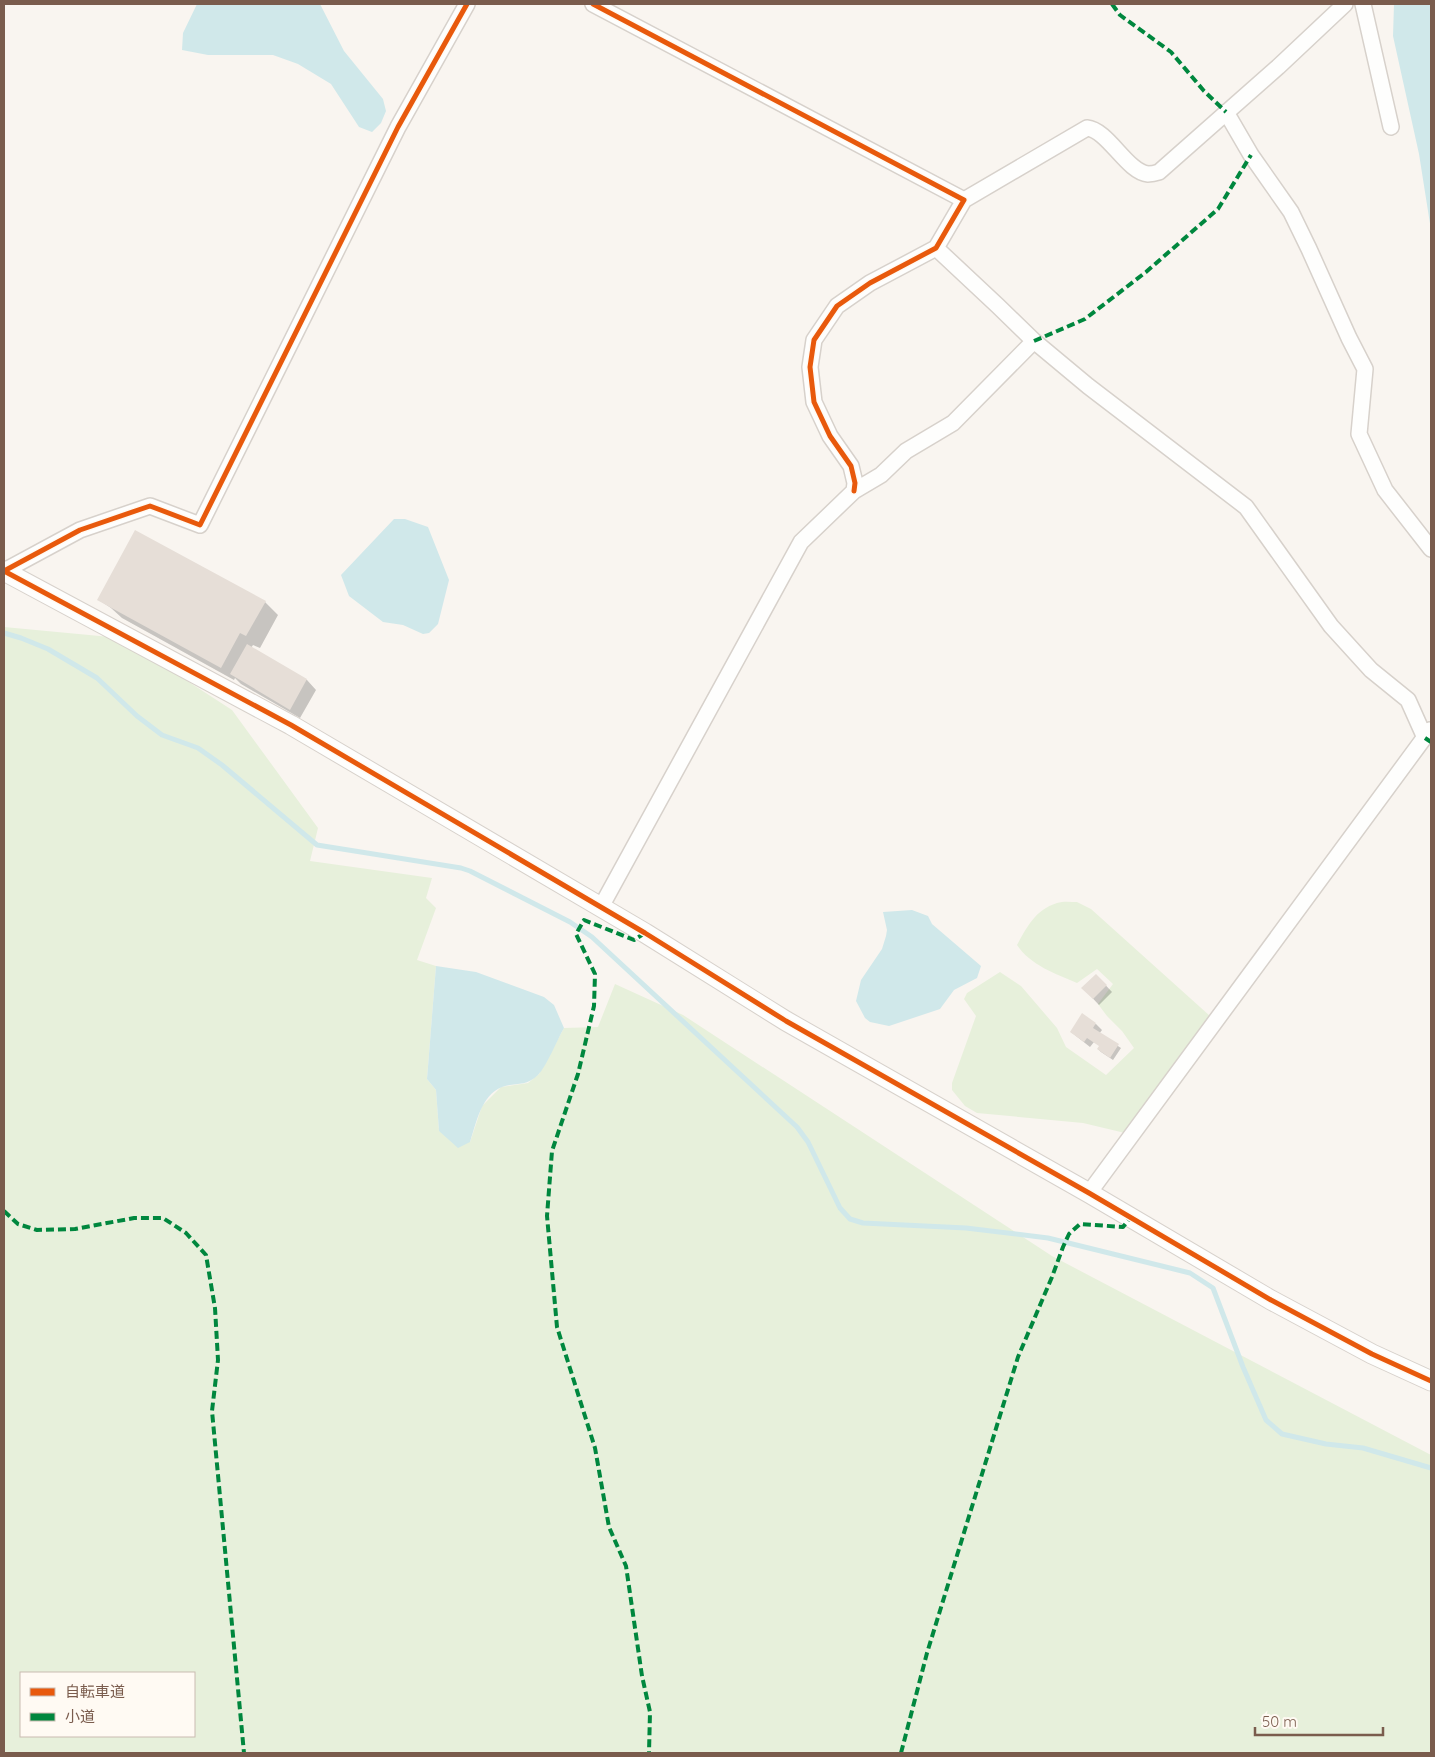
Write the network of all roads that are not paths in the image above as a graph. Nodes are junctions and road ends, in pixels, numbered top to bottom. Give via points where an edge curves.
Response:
1 (467, 4) edge
2 (593, 4) edge
3 (1345, 4) edge
4 (1363, 4) edge
5 (1226, 112) junction
6 (1391, 127) dead end
7 (964, 200) junction
8 (936, 248) junction
9 (1034, 341) junction
10 (854, 491) junction
11 (1431, 550) edge
12 (4, 571) edge
13 (1428, 734) edge
14 (601, 907) junction
15 (1089, 1193) junction
16 (1431, 1381) edge

1 - 12 street via 398,127 200,526 150,506 80,530
2 - 7 street
3 - 5 street
4 - 6 street
5 - 7 street via 1159,172 1139,172 1097,131 1087,128
5 - 11 street via 1291,212 1309,248 1365,369 1359,434 1386,490
7 - 8 street
8 - 9 street
8 - 10 street via 870,283 837,306 814,340 810,367 814,402 830,436 851,466
9 - 10 street via 953,423 906,451 881,476
9 - 13 street via 1246,507 1331,626 1371,670 1408,700
10 - 14 street via 801,542
12 - 14 street via 291,725
13 - 15 street
14 - 15 street via 786,1022
15 - 16 street via 1271,1300 1372,1354

